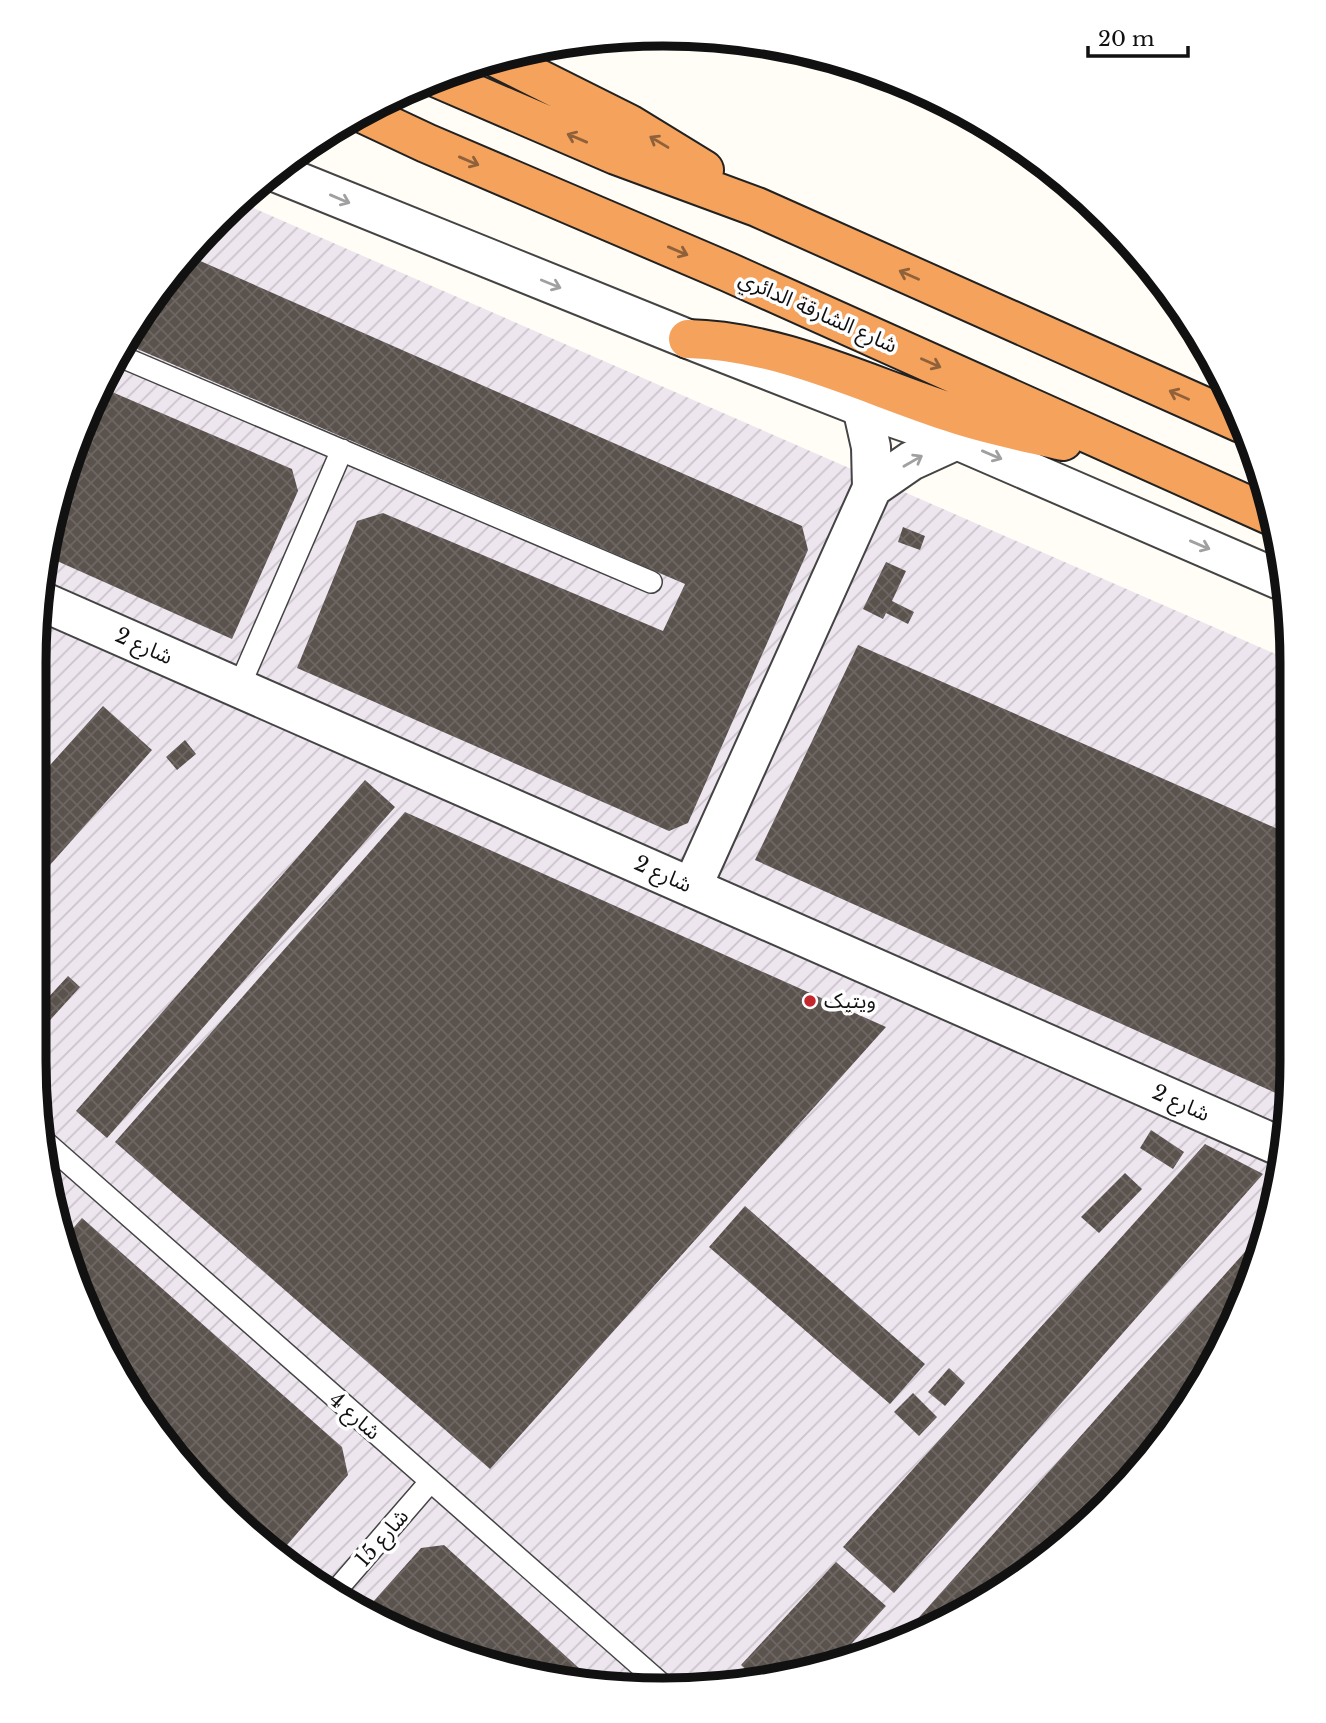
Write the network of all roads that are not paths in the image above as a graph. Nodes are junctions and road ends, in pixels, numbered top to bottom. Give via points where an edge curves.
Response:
1 (511, 65) edge
2 (451, 84) edge
3 (373, 118) edge
4 (363, 123) edge
5 (426, 143) junction
6 (284, 176) edge
7 (757, 207) junction
8 (688, 339) junction
9 (126, 358) edge
10 (862, 407) junction
11 (1229, 418) edge
12 (957, 440) junction
13 (342, 450) junction
14 (1133, 455) junction
15 (872, 488) junction
16 (1261, 511) edge
17 (1274, 578) edge
18 (651, 582) dead end
19 (48, 608) edge
20 (239, 687) junction
21 (692, 887) junction
22 (1275, 1144) edge
23 (52, 1148) edge
24 (430, 1482) junction
25 (340, 1586) edge
26 (654, 1678) edge

7 -> 1 highway via 629,124
7 -> 2 highway via 616,155
3 - 5 highway, شارع الشارقة الدائري
4 - 5 street
5 -> 14 highway, شارع الشارقة الدائري via 728,272
6 -> 8 street
11 -> 7 highway
8 - 10 street
8 - 14 highway via 758,347 990,425
9 - 13 lane
10 - 12 street
10 - 15 street via 871,447
15 -> 12 street via 911,461
12 -> 17 street
13 - 18 lane
13 - 20 lane
14 - 16 highway, شارع الشارقة الدائري
15 - 21 street
19 - 20 street, شارع 2
20 - 21 street, شارع 2
21 - 22 street, شارع 2
23 - 24 lane, شارع 4
24 - 25 lane, شارع 15
24 - 26 lane, شارع 4

